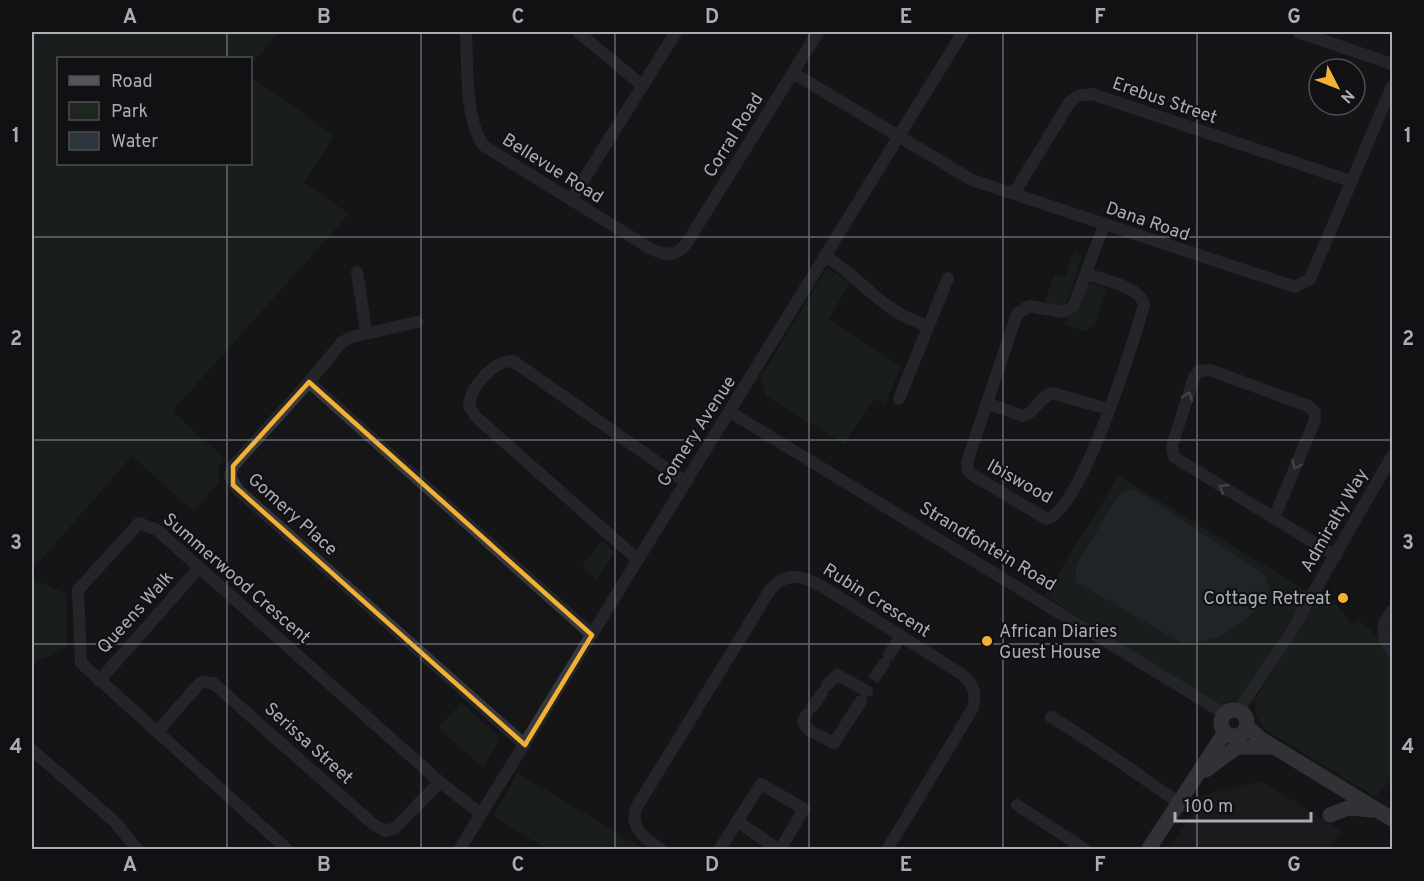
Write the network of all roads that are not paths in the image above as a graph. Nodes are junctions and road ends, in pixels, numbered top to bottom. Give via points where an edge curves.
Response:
1 (466, 32) edge
2 (578, 32) edge
3 (676, 32) edge
4 (818, 32) edge
5 (963, 32) edge
6 (1298, 32) edge
7 (1392, 64) edge
8 (793, 73) junction
9 (643, 86) junction
10 (1392, 86) edge
11 (898, 138) junction
12 (1350, 181) junction
13 (1014, 193) junction
14 (571, 201) junction
15 (1104, 225) junction
16 (675, 254) joint
17 (825, 256) junction
18 (357, 272) dead end
19 (1087, 274) junction
20 (948, 278) dead end
21 (417, 322) dead end
22 (928, 326) junction
23 (366, 332) junction
24 (309, 382) junction
25 (899, 399) dead end
26 (988, 404) junction
27 (1108, 410) junction
28 (730, 412) junction
29 (1392, 456) edge
30 (684, 481) junction
31 (1274, 518) junction
32 (1336, 556) junction
33 (637, 559) junction
34 (199, 568) junction
35 (1392, 611) edge
36 (592, 635) junction
37 (901, 636) junction
38 (1392, 650) edge
39 (874, 679) junction
40 (99, 681) junction
41 (1051, 717) dead end
42 (1236, 723) junction
43 (157, 732) junction
44 (525, 745) junction
45 (1276, 748) junction
46 (32, 750) edge
47 (1204, 772) junction
48 (440, 782) junction
49 (1017, 805) dead end
50 (1181, 805) junction
51 (481, 814) junction
52 (1330, 815) dead end
53 (1386, 815) edge
54 (737, 821) junction
55 (138, 849) edge
56 (288, 849) edge
57 (459, 849) edge
58 (662, 849) edge
59 (719, 849) edge
60 (780, 849) edge
61 (887, 849) edge
62 (1086, 849) edge
63 (1148, 849) edge
64 (1159, 849) edge

1 - 14 street, Bellevue Road via 472,117 480,140 492,152
2 - 9 street
3 - 9 street
4 - 8 street, Corral Road
5 - 11 street, Gomery Avenue
6 - 7 street
8 - 11 street, Dana Road
8 - 16 street, Corral Road via 688,241
9 - 14 street
10 - 12 street, Dana Road
11 - 13 street, Dana Road via 972,180
11 - 17 street, Gomery Avenue
12 - 13 street, Erebus Street via 1092,94 1070,102
12 - 15 street, Dana Road via 1310,279 1295,287
13 - 15 street, Dana Road
14 - 16 street, Bellevue Road via 651,249 665,255
15 - 19 street, Ibiswood
17 - 22 street via 854,275 891,310
17 - 28 street, Gomery Avenue
18 - 23 street
19 - 26 street, Ibiswood via 1071,310 1029,306 1017,314
19 - 27 street, Ibiswood via 1131,290 1144,302
20 - 22 street
21 - 23 street, Gomery Place
22 - 25 street
23 - 24 street, Gomery Place via 342,342
24 - 36 street
24 - 44 street, Gomery Place via 233,466 233,485
26 - 27 street via 1023,417 1052,393
26 - 27 street, Ibiswood via 967,462 968,471 1047,519 1061,510 1086,470
28 - 30 street, Gomery Avenue
28 - 42 street, Strandfontein Road
29 - 32 street, Admiralty Way
30 - 33 street, Gomery Avenue
30 - 33 street via 513,361 496,365 474,390 469,406 476,417
31 -> 31 street via 1179,461 1172,452 1199,371 1210,370 1315,412
31 - 32 street
32 - 42 street, Admiralty Way
33 - 36 street, Gomery Avenue
34 - 40 street, Queens Walk
34 - 40 street, Summerwood Crescent via 157,530 140,523 90,576 77,595 80,658 83,667
34 - 48 street, Summerwood Crescent
35 - 38 street via 1383,627 1384,639
36 - 44 street, Gomery Avenue
37 - 39 street
37 - 58 street, Rubin Crescent via 804,577 793,575 776,582 636,808 634,817 639,832
37 - 61 street, Rubin Crescent via 967,678 975,697 973,708
39 - 39 street via 834,742 806,728 803,722 810,710 837,675
40 - 43 street, Summerwood Crescent
41 - 50 street via 1111,753
42 - 45 main road, Strandfontein Road
42 - 47 main road, Admiralty Way
42 - 50 main road, Admiralty Way
43 - 48 street, Serissa Street via 198,685 213,683 374,825 386,831 395,828
43 - 56 street, Summerwood Crescent
44 - 51 street, Gomery Avenue
45 - 47 main road via 1237,747
45 - 53 main road, Strandfontein Road
46 - 55 street via 114,821
47 - 50 main road, Admiralty Way
48 - 51 street, Summerwood Crescent
49 - 62 street
50 - 63 main road, Admiralty Way
50 - 64 main road, Admiralty Way
51 - 57 street, Gomery Avenue
52 - 53 main road via 1348,808
54 - 59 street
54 - 60 street
54 - 60 street via 760,784 802,807 803,813

